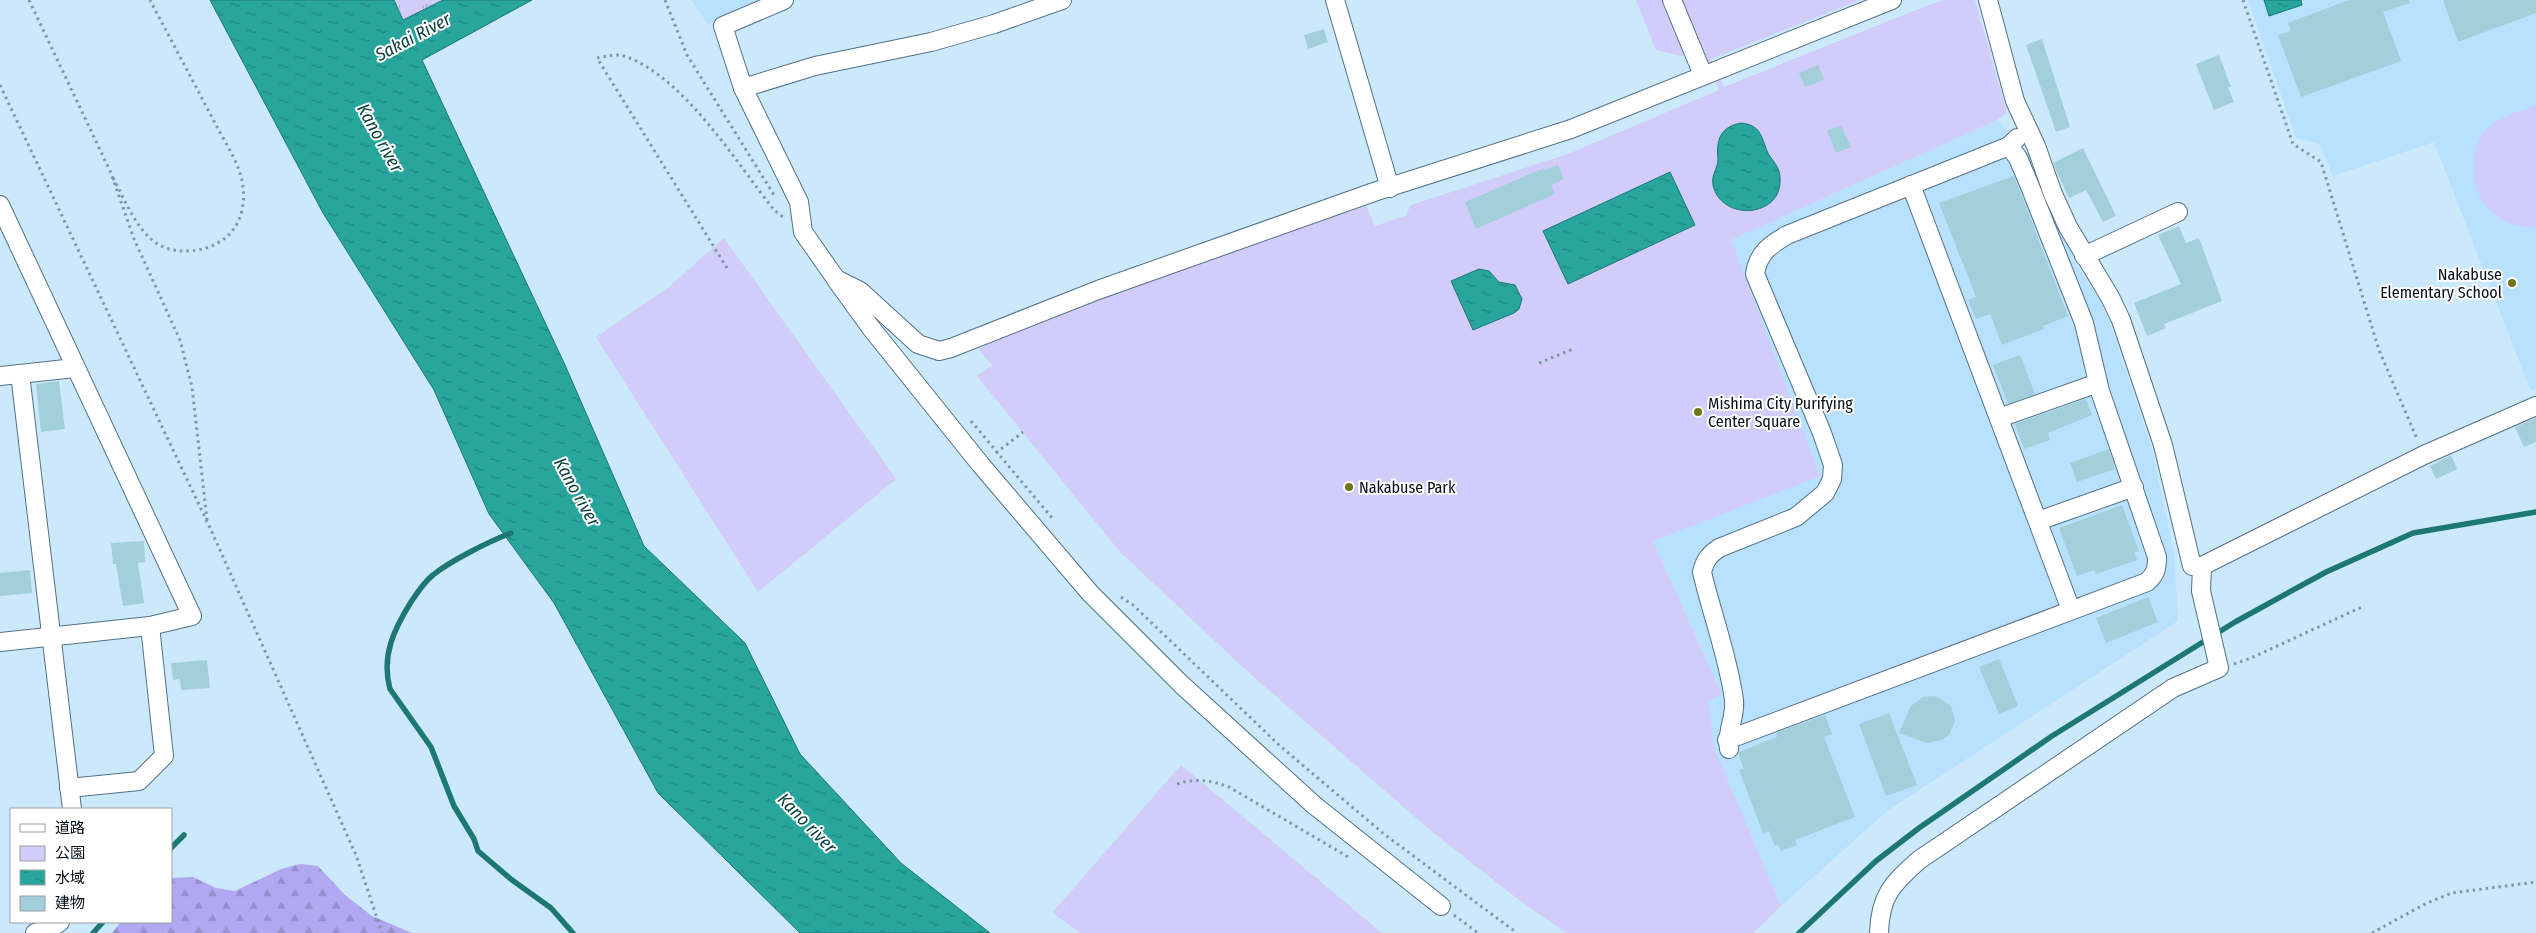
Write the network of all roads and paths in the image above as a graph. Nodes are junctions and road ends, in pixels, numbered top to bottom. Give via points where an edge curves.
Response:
1 (29, 0) edge
2 (150, 0) edge
3 (665, 0) edge
4 (784, 0) edge
5 (1062, 0) edge
6 (1335, 0) edge
7 (1672, 0) edge
8 (1892, 0) edge
9 (1988, 0) edge
10 (2243, 0) edge
11 (1703, 75) junction
12 (0, 85) edge
13 (743, 88) junction
14 (2026, 128) junction
15 (2009, 146) junction
16 (111, 173) junction
17 (1911, 185) junction
18 (1390, 188) junction
19 (777, 199) dead end
20 (0, 205) edge
21 (2178, 212) dead end
22 (803, 232) junction
23 (2084, 256) junction
24 (728, 268) dead end
25 (836, 279) junction
26 (1573, 349) dead end
27 (1539, 363) dead end
28 (75, 368) junction
29 (20, 374) junction
30 (0, 376) edge
31 (2098, 383) junction
32 (2536, 406) edge
33 (967, 416) dead end
34 (1998, 418) junction
35 (1023, 432) dead end
36 (997, 452) junction
37 (2424, 455) junction
38 (981, 465) junction
39 (2134, 487) junction
40 (1054, 521) dead end
41 (2038, 521) junction
42 (207, 523) junction
43 (2202, 566) junction
44 (1117, 594) dead end
45 (2362, 607) dead end
46 (2071, 610) junction
47 (150, 626) junction
48 (51, 637) junction
49 (0, 642) edge
50 (2218, 664) junction
51 (1176, 784) dead end
52 (69, 788) junction
53 (72, 808) edge
54 (1356, 861) dead end
55 (2536, 882) edge
56 (1441, 906) joint
57 (58, 923) edge
58 (35, 933) edge
59 (382, 933) edge
60 (1478, 933) edge
61 (1517, 933) edge
62 (1879, 933) edge
63 (2372, 933) edge

1 - 16 path
2 - 16 path via 240,173 244,199 240,215 233,230 204,249 164,248 142,229
3 - 19 path via 688,55
4 - 13 street via 723,26
5 - 13 street via 931,42 815,66
6 - 18 street
7 - 11 street
8 - 11 street
9 - 14 street via 2015,101
10 - 37 path via 2293,144 2321,162 2379,350
11 - 18 street via 1571,129
12 - 42 path
13 - 22 street via 799,202
14 - 15 street
14 - 23 street via 2060,211
15 - 17 street
15 - 31 street via 2018,158 2084,323
16 - 42 path via 134,239 180,340 192,387
17 - 34 street
17 - 46 street via 1787,235 1763,251 1756,264 1755,274 1833,465 1832,479 1825,493 1796,517 1719,548 1704,563 1702,572 1727,659 1734,703 1728,745
18 - 25 street via 1098,290 939,351 918,344 860,291
20 - 28 street
21 - 23 street
22 - 24 path via 774,210 693,106 656,71 626,57 597,58
22 - 25 street
23 - 43 street via 2121,320 2163,445 2190,561 2192,566
25 - 38 street via 871,328
26 - 27 path
28 - 29 street
28 - 47 street via 192,616
29 - 30 street
29 - 48 street
31 - 34 street
31 - 39 street
32 - 37 street
33 - 36 path
34 - 41 street
35 - 36 path
36 - 38 path
36 - 40 path
37 - 43 street
38 - 56 street via 1090,592 1182,685 1314,805
39 - 41 street
39 - 46 street via 2157,557 2154,576 2147,582
41 - 46 street
42 - 59 path via 356,855
43 - 50 street via 2201,591
44 - 61 path via 1280,746 1376,828
45 - 50 path via 2250,658
47 - 48 street
47 - 52 street via 164,756 139,781
48 - 49 street
48 - 52 street
50 - 62 street via 2173,688 1919,860 1885,897
51 - 54 path via 1196,780 1229,787
52 - 53 street
55 - 63 path via 2452,893
56 - 60 path
57 - 58 street

